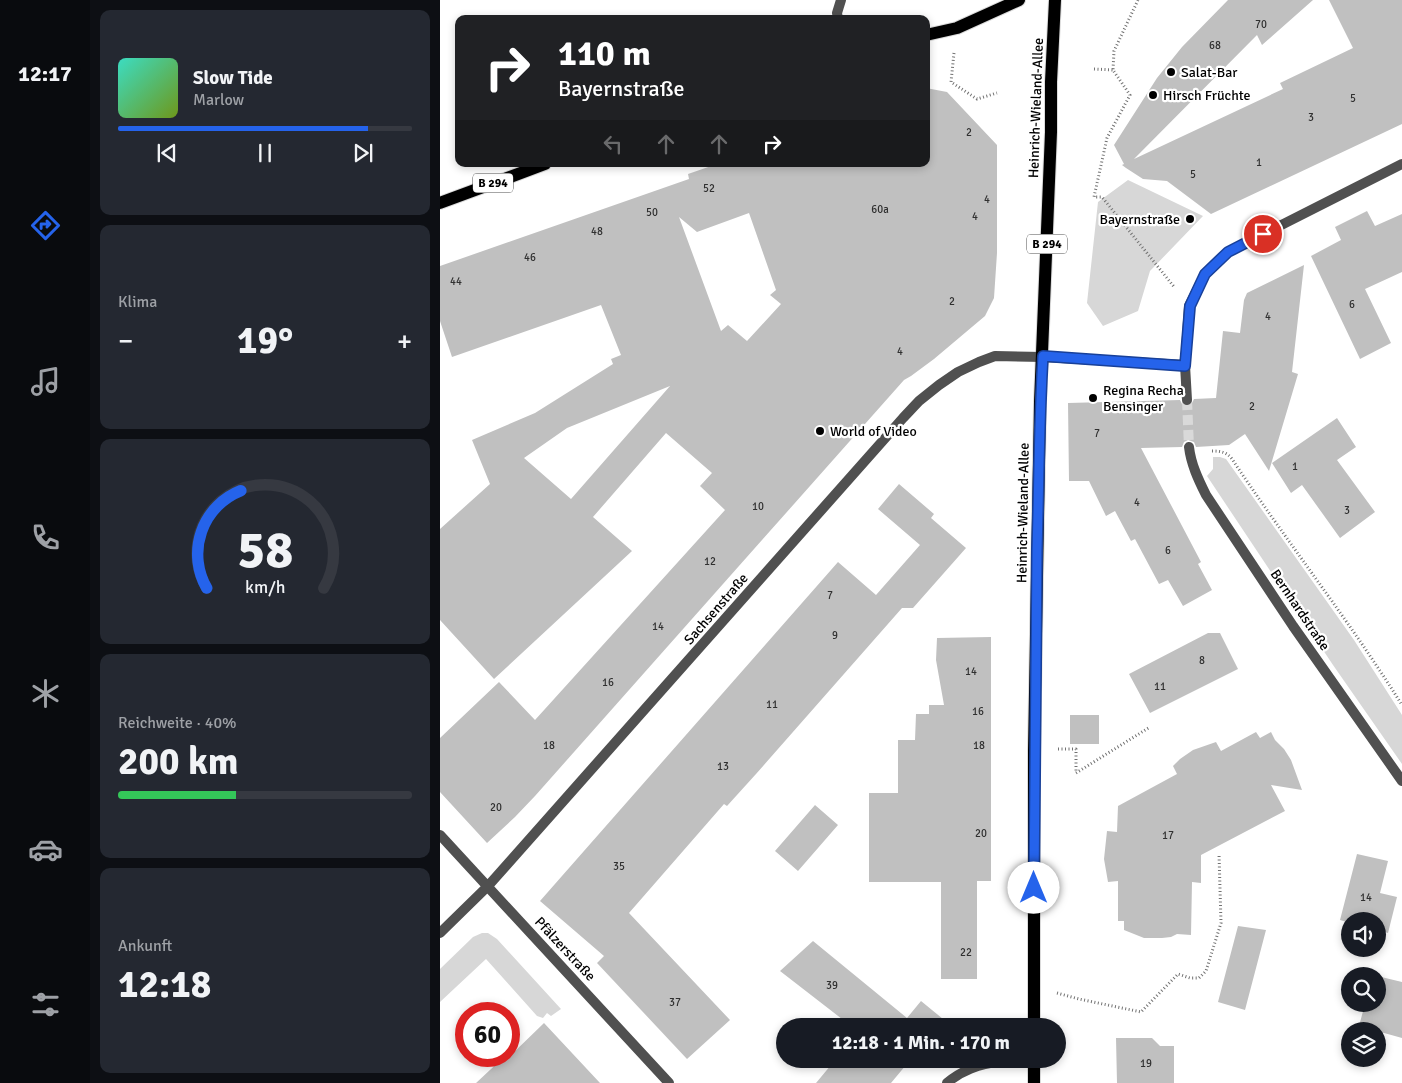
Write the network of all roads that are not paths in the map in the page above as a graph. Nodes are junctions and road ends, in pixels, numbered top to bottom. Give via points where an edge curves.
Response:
1 (841, 0) edge
2 (1019, 0) edge
3 (1055, 0) edge
4 (838, 15) edge
5 (930, 34) edge
6 (1402, 164) edge
7 (538, 167) edge
8 (440, 203) edge
9 (1043, 356) junction
10 (1185, 366) junction
11 (1187, 400) tunnel mouth
12 (1189, 447) tunnel mouth
13 (1402, 781) edge
14 (440, 835) edge
15 (488, 886) junction
16 (440, 933) edge
17 (1034, 1018) edge
18 (973, 1068) edge
19 (1034, 1068) edge
20 (669, 1083) edge
21 (947, 1083) edge
22 (1034, 1083) edge

1 - 4 street
2 - 5 main road via 957,28
3 - 9 main road, Heinrich-Wieland-Allee / B 294
6 - 10 street via 1228,252 1205,274 1190,306
7 - 8 main road, B 294
9 - 10 street
9 - 15 street, Sachsenstraße via 995,356 958,372 919,401
9 - 17 main road, Heinrich-Wieland-Allee / B 294 via 1034,751
10 - 11 street
12 - 13 street, Bernhardstraße via 1206,495
14 - 15 street, Pfälzerstraße
15 - 16 street, Sachsenstraße
15 - 20 street, Pfälzerstraße
18 - 21 street
19 - 22 main road

